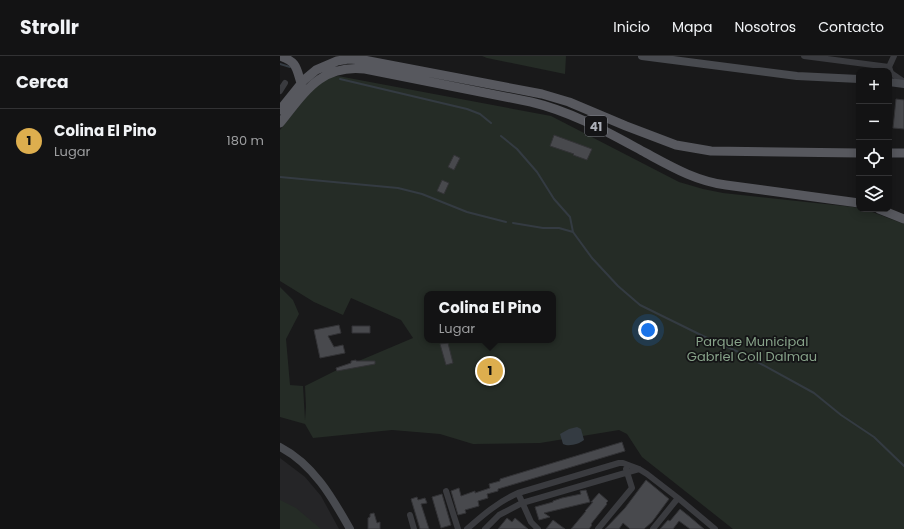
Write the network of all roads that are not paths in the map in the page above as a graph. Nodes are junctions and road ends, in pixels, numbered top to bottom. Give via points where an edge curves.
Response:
1 (280, 56) edge
2 (334, 56) edge
3 (642, 56) edge
4 (804, 56) edge
5 (894, 56) edge
6 (354, 59) junction
7 (881, 68) edge
8 (888, 68) edge
9 (892, 74) edge
10 (856, 80) edge
11 (892, 82) edge
12 (285, 83) dead end
13 (301, 83) junction
14 (904, 83) edge
15 (280, 90) edge
16 (280, 110) edge
17 (280, 123) edge
18 (856, 153) edge
19 (892, 153) edge
20 (904, 153) edge
21 (856, 202) edge
22 (886, 212) edge
23 (904, 219) edge
24 (280, 446) edge
25 (623, 463) junction
26 (639, 469) junction
27 (627, 473) junction
28 (446, 490) dead end
29 (518, 493) junction
30 (678, 498) junction
31 (522, 503) junction
32 (410, 515) dead end
33 (708, 527) edge
34 (600, 528) edge
35 (350, 529) edge
36 (414, 529) edge
37 (458, 529) edge
38 (467, 529) edge
39 (485, 529) edge
40 (538, 529) edge
41 (653, 529) edge
42 (715, 529) edge

1 - 13 main road via 293,62
2 - 6 main road
3 - 10 street via 797,76
4 - 7 street
5 - 8 street
6 - 13 main road, 41 via 324,66
6 - 18 main road, 41 via 542,94 690,148 711,151
9 - 14 street
11 - 14 street
12 - 15 street
13 - 16 main road, 41
17 - 21 main road, 41 via 318,79 347,69 365,69 557,109 588,122 679,171 699,179 726,185
19 - 20 main road
22 - 23 main road
24 - 35 street via 311,470 329,493
25 - 26 street
25 - 27 street
25 - 29 street
26 - 27 street
26 - 30 street
27 - 31 street
27 - 34 street via 632,488
28 - 37 street
29 - 31 street
29 - 38 street via 496,504
30 - 33 street
30 - 41 street
31 - 39 street via 499,515
31 - 40 street via 531,522
32 - 36 street
33 - 42 street

